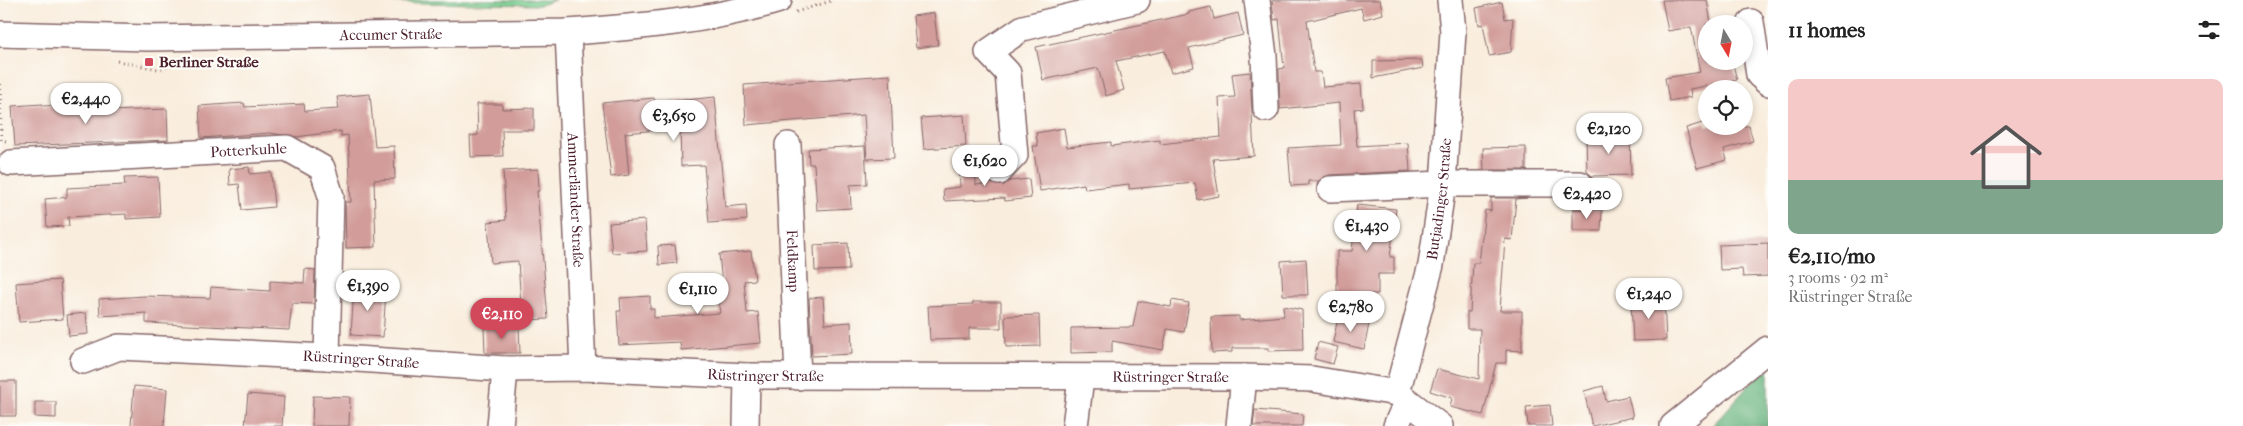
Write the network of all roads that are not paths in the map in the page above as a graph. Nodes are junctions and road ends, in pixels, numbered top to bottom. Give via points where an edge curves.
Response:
1 (779, 0) edge
2 (1137, 0) edge
3 (1257, 0) edge
4 (1450, 0) edge
5 (1753, 31) edge
6 (568, 32) junction
7 (0, 34) edge
8 (1764, 79) edge
9 (1266, 110) dead end
10 (788, 145) dead end
11 (11, 163) road end
12 (998, 172) dead end
13 (1443, 184) junction
14 (1580, 184) dead end
15 (1330, 190) dead end
16 (1768, 349) edge
17 (327, 357) junction
18 (83, 361) dead end
19 (582, 368) junction
20 (505, 369) junction
21 (747, 376) junction
22 (798, 376) junction
23 (1244, 376) junction
24 (1081, 378) junction
25 (1401, 398) junction
26 (500, 426) edge
27 (746, 426) edge
28 (1075, 426) edge
29 (1239, 426) edge
30 (1396, 426) edge
31 (1440, 426) edge
32 (1672, 426) edge

1 - 6 street, Accumer Straße via 691,20
2 - 12 street via 1023,28 988,52 1008,73 1015,155
3 - 9 street
4 - 13 street, Butjadinger Straße via 1453,32
5 - 8 street
6 - 7 street, Accumer Straße via 148,38
6 - 19 street, Ammerländer Straße
10 - 22 street, Feldkamp
11 - 17 street, Potterkuhle via 288,148 322,168 331,196
13 - 14 street
13 - 15 street
13 - 25 street, Butjadinger Straße via 1431,265
16 - 32 street
17 - 18 street, Rüstringer Straße via 119,347
17 - 20 street, Rüstringer Straße
19 - 20 street, Rüstringer Straße
19 - 21 street, Rüstringer Straße
20 - 26 street
21 - 22 street, Rüstringer Straße
21 - 27 street
22 - 24 street, Rüstringer Straße
23 - 24 street, Rüstringer Straße
23 - 25 street, Rüstringer Straße via 1312,379
23 - 29 street
24 - 28 street
25 - 30 street, Butjadinger Straße
25 - 31 street, Rüstringer Straße

